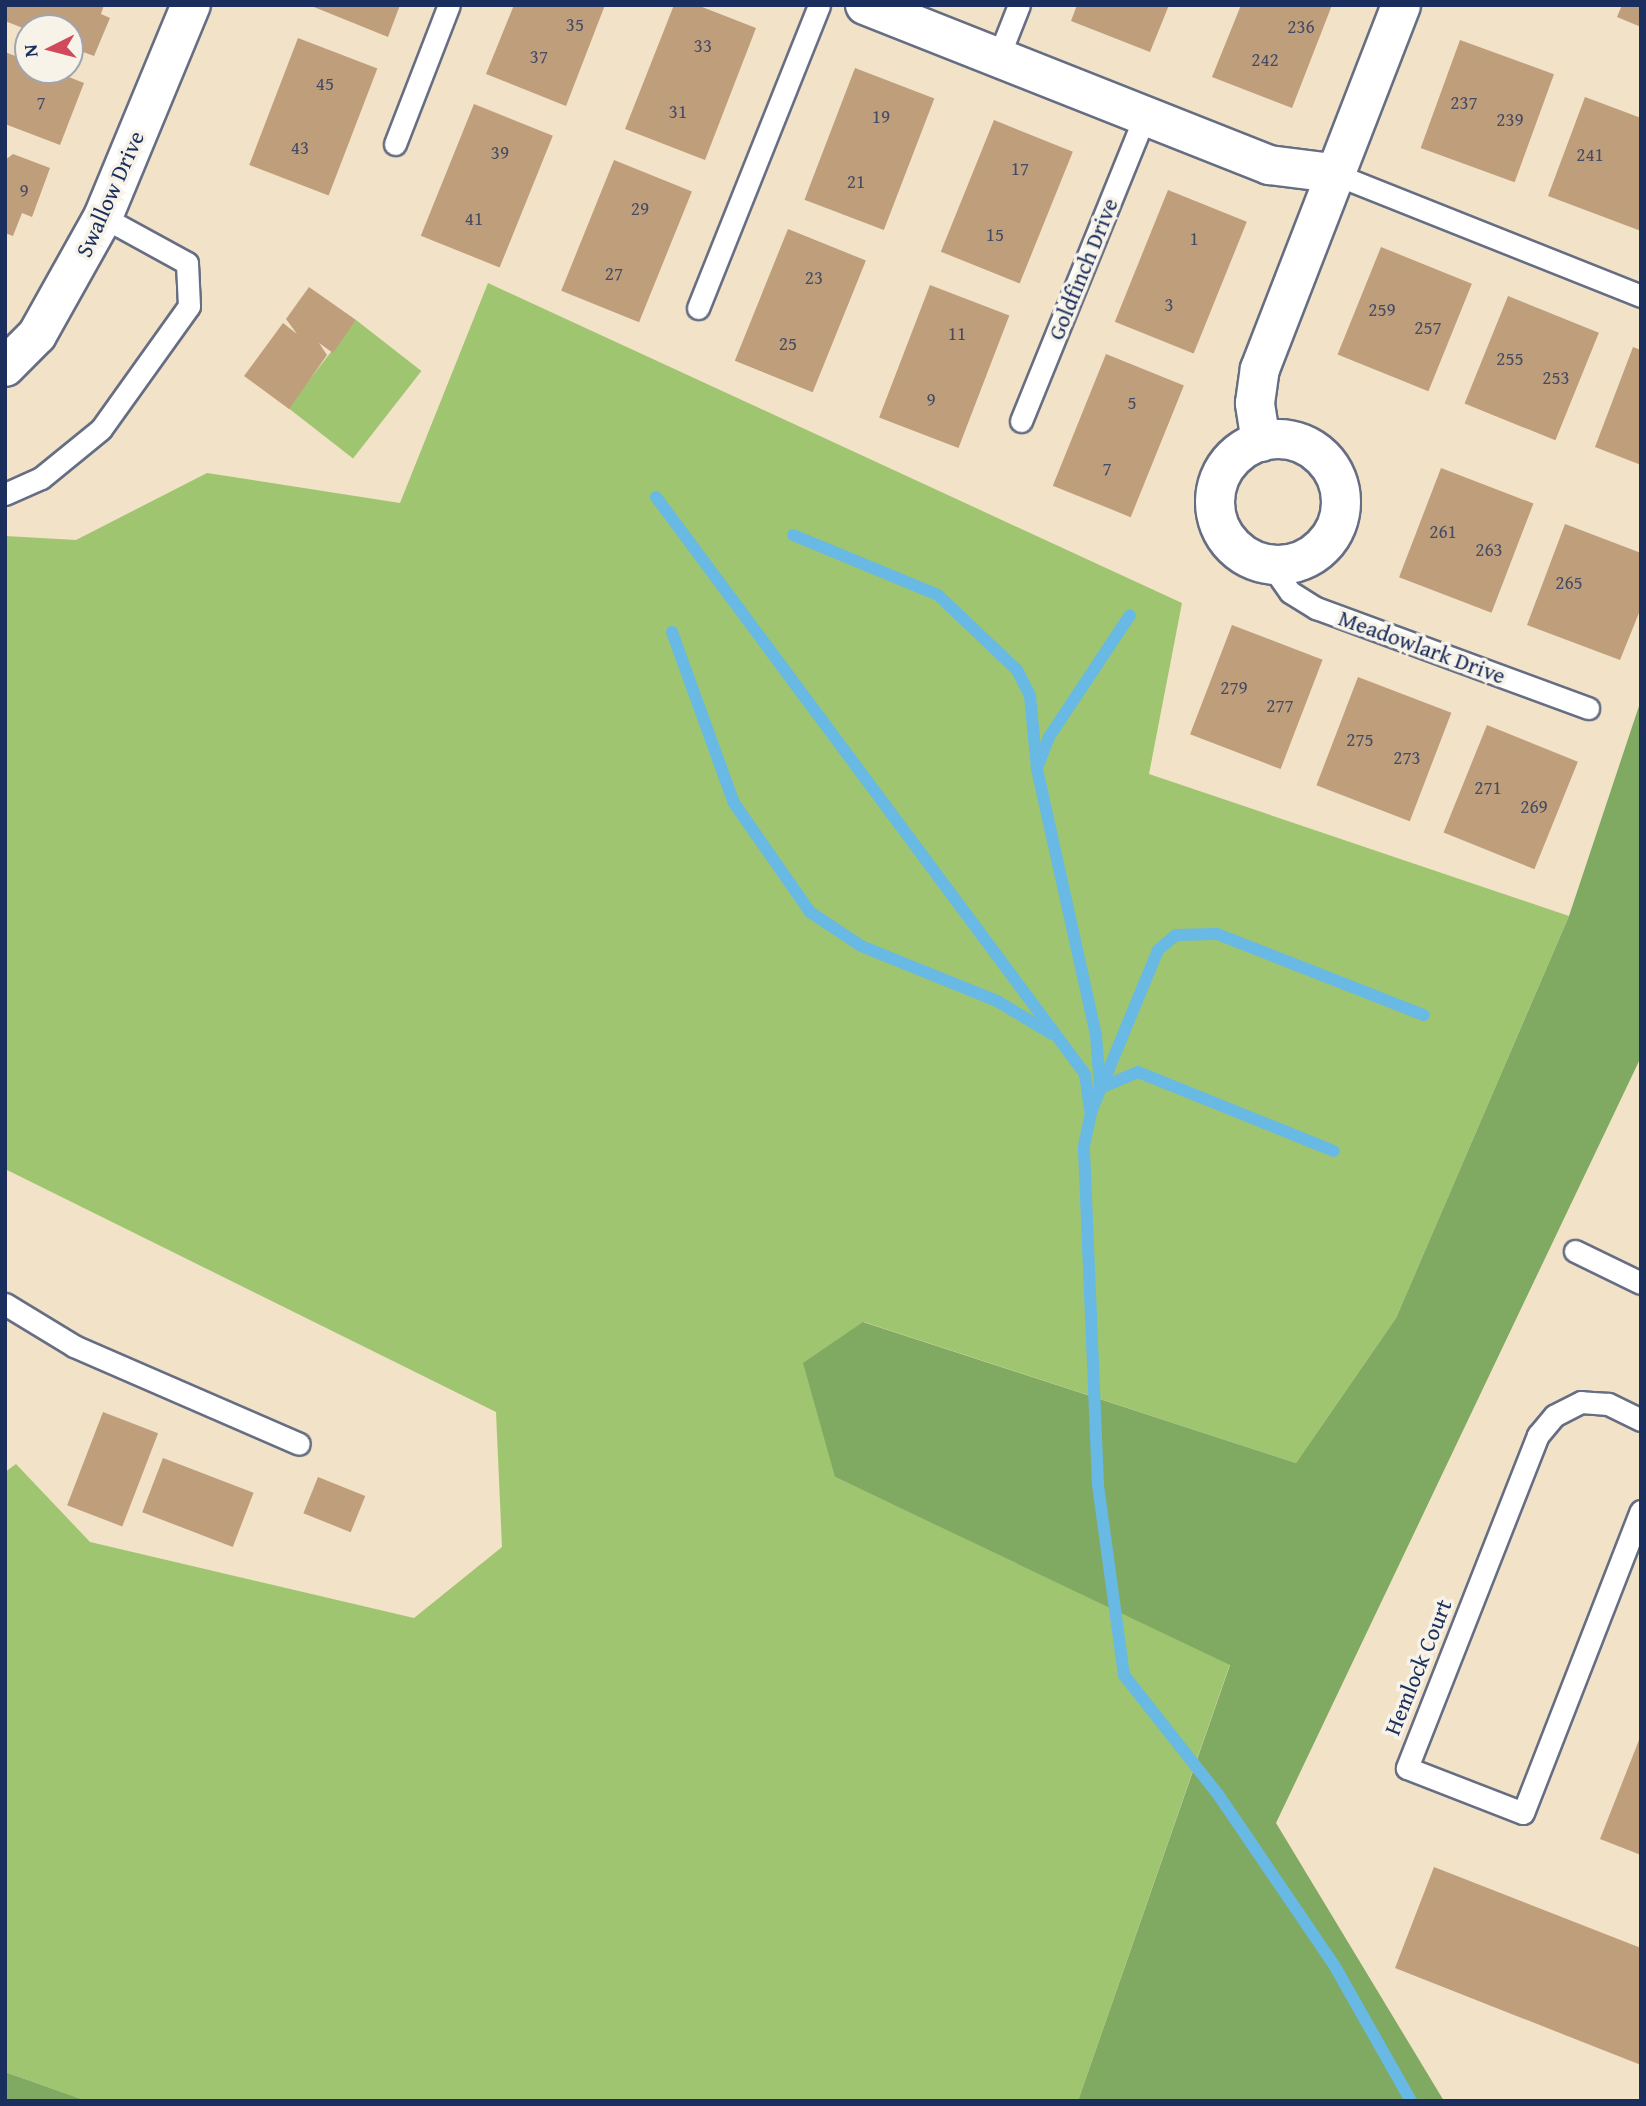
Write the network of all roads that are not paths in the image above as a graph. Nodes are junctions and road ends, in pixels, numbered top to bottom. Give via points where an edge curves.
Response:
1 (191, 5) edge
2 (449, 5) edge
3 (819, 5) edge
4 (865, 5) edge
5 (1019, 5) edge
6 (1401, 5) edge
7 (998, 58) junction
8 (1145, 116) junction
9 (395, 144) dead end
10 (1332, 173) junction
11 (103, 217) junction
12 (1641, 296) edge
13 (698, 308) dead end
14 (5, 367) edge
15 (1021, 421) dead end
16 (1261, 442) junction
17 (5, 494) edge
18 (1272, 565) junction
19 (1588, 708) dead end
20 (1575, 1251) dead end
21 (1641, 1283) edge
22 (5, 1304) edge
23 (1641, 1420) edge
24 (299, 1444) dead end
25 (1641, 1511) edge

1 - 11 street, Swallow Drive
2 - 9 lane
3 - 13 lane
4 - 7 street
5 - 7 lane
6 - 10 street
7 - 8 street
8 - 10 street via 1269,165
8 - 15 lane, Goldfinch Drive
10 - 12 lane
10 - 16 street via 1260,369 1255,403
11 - 14 street, Swallow Drive via 37,335
11 - 17 lane via 187,263 188,306 140,383 101,429 41,478
16 - 18 street, Meadowlark Drive via 1226,466 1215,508 1233,547
16 - 18 street via 1300,443 1317,453 1338,485 1340,505 1327,541 1313,555
18 - 19 lane, Meadowlark Drive via 1290,592 1316,608
20 - 21 lane
22 - 24 lane via 74,1346
23 - 25 lane, Hemlock Court via 1608,1404 1581,1402 1554,1416 1538,1435 1407,1768 1523,1813

